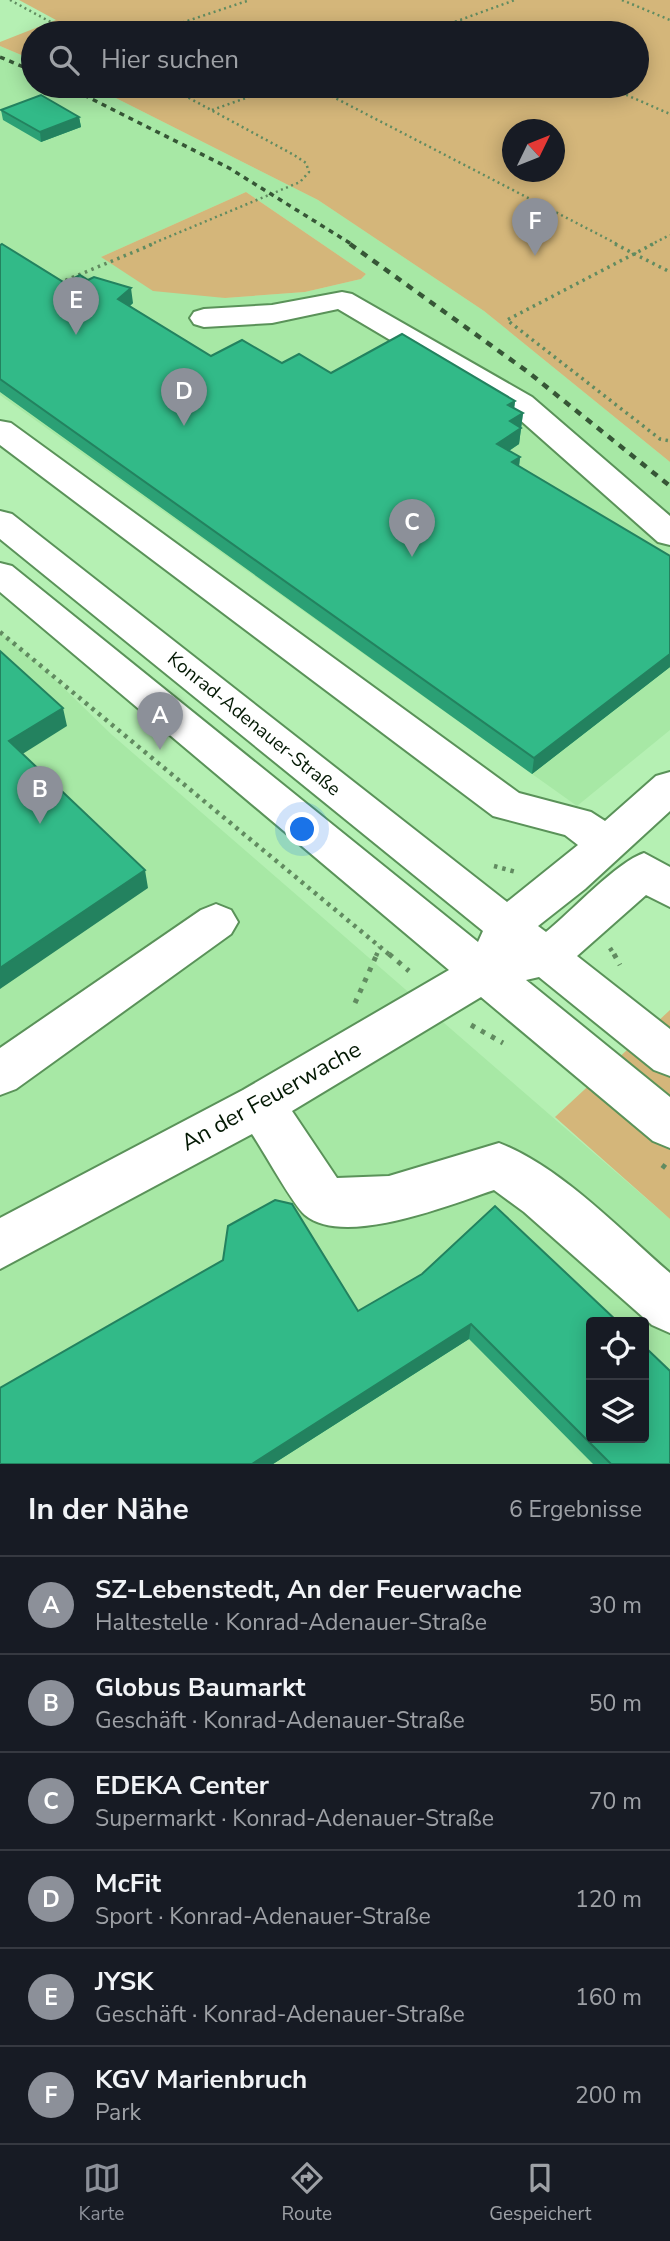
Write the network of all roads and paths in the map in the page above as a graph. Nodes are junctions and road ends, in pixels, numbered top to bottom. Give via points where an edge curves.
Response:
1 (10, 0) edge
2 (250, 0) edge
3 (515, 0) edge
4 (622, 0) edge
5 (459, 20) edge
6 (670, 20) edge
7 (49, 21) edge
8 (186, 21) edge
9 (190, 98) edge
10 (246, 98) edge
11 (335, 98) edge
12 (633, 98) edge
13 (212, 110) junction
14 (670, 114) edge
15 (670, 235) edge
16 (634, 253) junction
17 (670, 272) edge
18 (50, 277) edge
19 (204, 318) dead end
20 (0, 430) edge
21 (670, 441) edge
22 (0, 522) edge
23 (670, 534) edge
24 (0, 574) edge
25 (0, 632) edge
26 (670, 787) edge
27 (608, 844) junction
28 (657, 880) edge
29 (216, 922) dead end
30 (507, 926) junction
31 (365, 934) dead end
32 (380, 947) dead end
33 (545, 957) junction
34 (485, 973) junction
35 (352, 1009) dead end
36 (670, 1056) edge
37 (0, 1074) edge
38 (260, 1105) junction
39 (670, 1126) edge
40 (0, 1245) edge
41 (670, 1307) edge

1 - 7 path
2 - 8 path
3 - 5 path
4 - 6 path
9 - 13 path
10 - 13 path
11 - 16 path
12 - 14 path
13 - 18 path via 294,155 306,163 309,172 300,182 60,284
15 - 16 path
16 - 17 path
16 - 21 path via 507,320 660,439
19 - 23 street via 272,314 342,300 521,404
20 - 27 street via 507,805 577,823
22 - 30 street, Konrad-Adenauer-Straße
24 - 34 street
25 - 31 path
26 - 27 street
27 - 30 street
28 - 33 street via 592,920
29 - 37 street
30 - 33 street, Konrad-Adenauer-Straße
30 - 34 street
32 - 35 path
33 - 34 street, An der Feuerwache
33 - 36 street, Konrad-Adenauer-Straße
34 - 38 street, An der Feuerwache
34 - 39 street
38 - 40 street, An der Feuerwache
38 - 41 street via 323,1199 344,1205 372,1204 499,1166 542,1196

